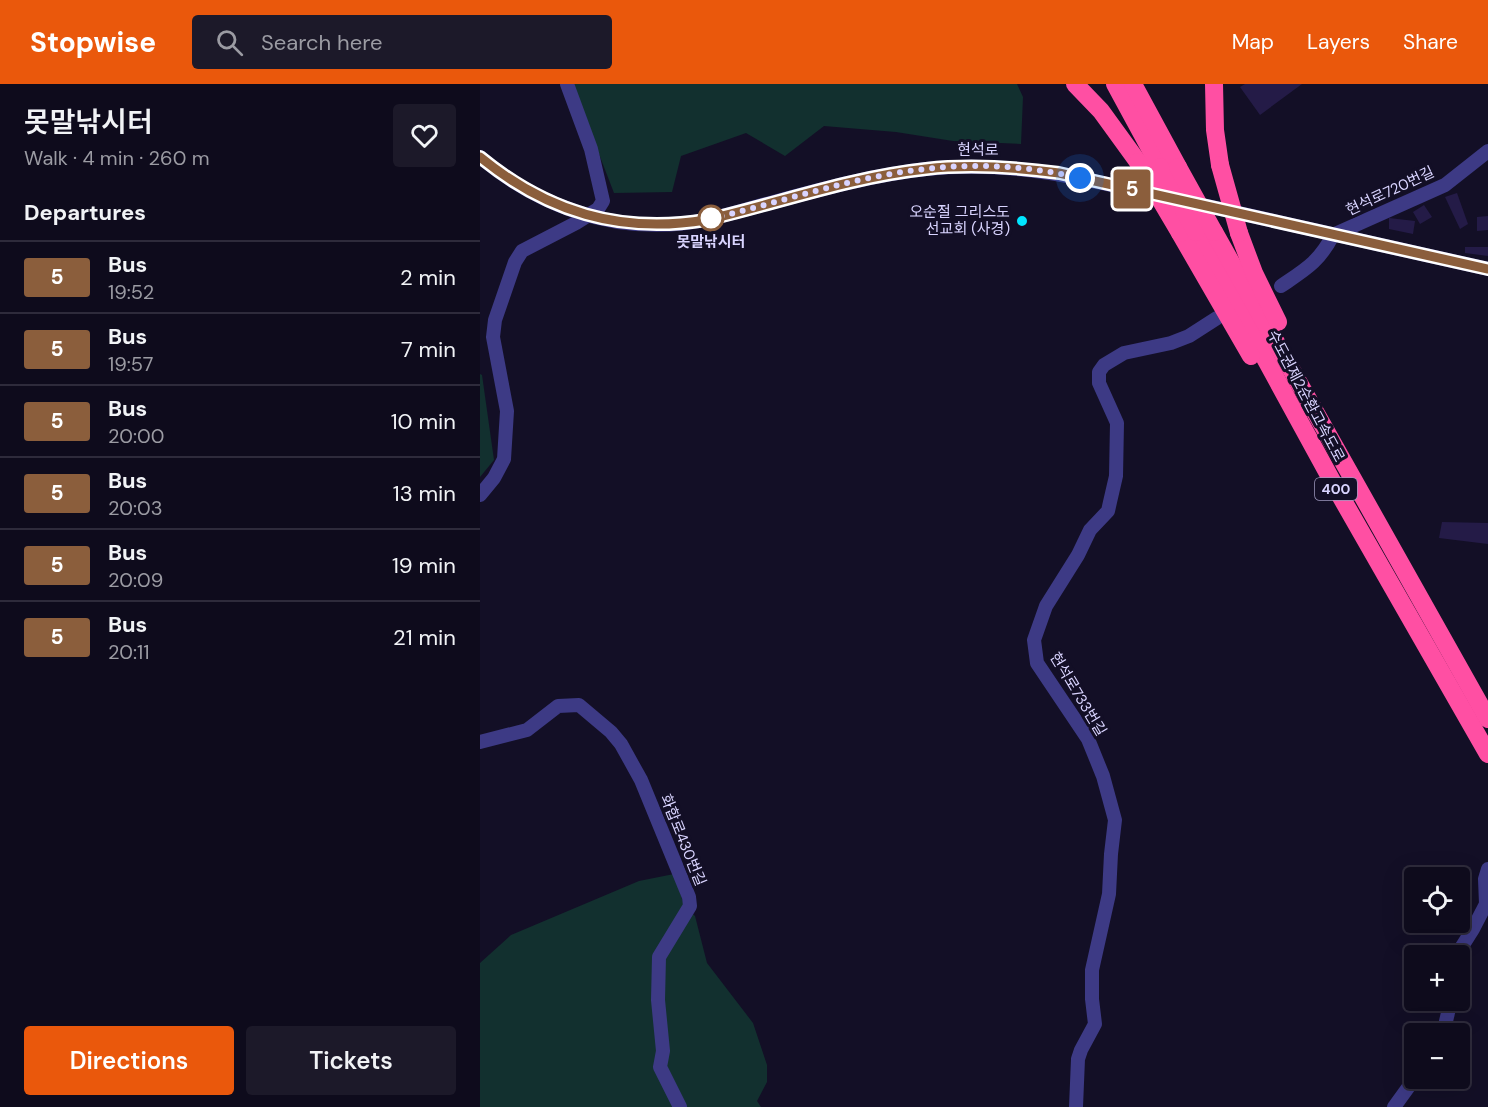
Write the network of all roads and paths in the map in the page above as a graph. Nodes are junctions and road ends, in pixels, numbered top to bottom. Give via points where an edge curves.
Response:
1 (567, 84) edge
2 (1075, 84) edge
3 (1115, 84) edge
4 (1132, 84) edge
5 (1214, 84) edge
6 (1488, 151) edge
7 (480, 157) edge
8 (1168, 167) junction
9 (586, 216) junction
10 (1197, 232) junction
11 (1333, 235) junction
12 (1488, 269) edge
13 (1281, 286) dead end
14 (1217, 318) dead end
15 (480, 495) edge
16 (1415, 588) junction
17 (1488, 719) edge
18 (480, 742) edge
19 (1485, 748) edge
20 (1488, 869) edge
21 (1463, 945) edge
22 (1407, 1089) edge
23 (680, 1107) edge
24 (1076, 1107) edge
25 (1395, 1107) edge

1 - 9 street via 591,149 603,201
2 - 10 highway, bridge
3 - 8 highway, 수도권제2순환고속도로 / 400
4 - 8 highway, 수도권제2순환고속도로 / 400
5 - 16 highway, bridge via 1220,165 1254,273
6 - 11 street, 현석로720번길 via 1445,185
7 - 9 street, 현석로 via 530,194
8 - 10 highway, 수도권제2순환고속도로 / 400, bridge
9 - 11 street, 현석로 via 652,225 687,223 899,173 985,166 1059,173
9 - 15 street via 522,251 515,262 493,337 507,411 504,459
10 - 16 highway, 수도권제2순환고속도로 / 400
10 - 19 highway, 400 via 1262,375 1337,490
11 - 12 street, 현석로
11 - 13 street via 1312,265
14 - 24 street, 현석로733번길 via 1172,343 1124,353 1100,372 1100,382 1117,423 1116,476 1108,511 1090,530 1046,606 1034,640 1037,663 1088,739 1115,820 1109,894 1092,970 1095,1024 1078,1059
16 - 17 highway, 수도권제2순환고속도로 / 400
18 - 23 street, 화합로430번길 via 527,730 558,706 579,705 621,744 689,897 690,906 659,957 663,1051 660,1067
20 - 21 street via 1486,904
22 - 25 street

